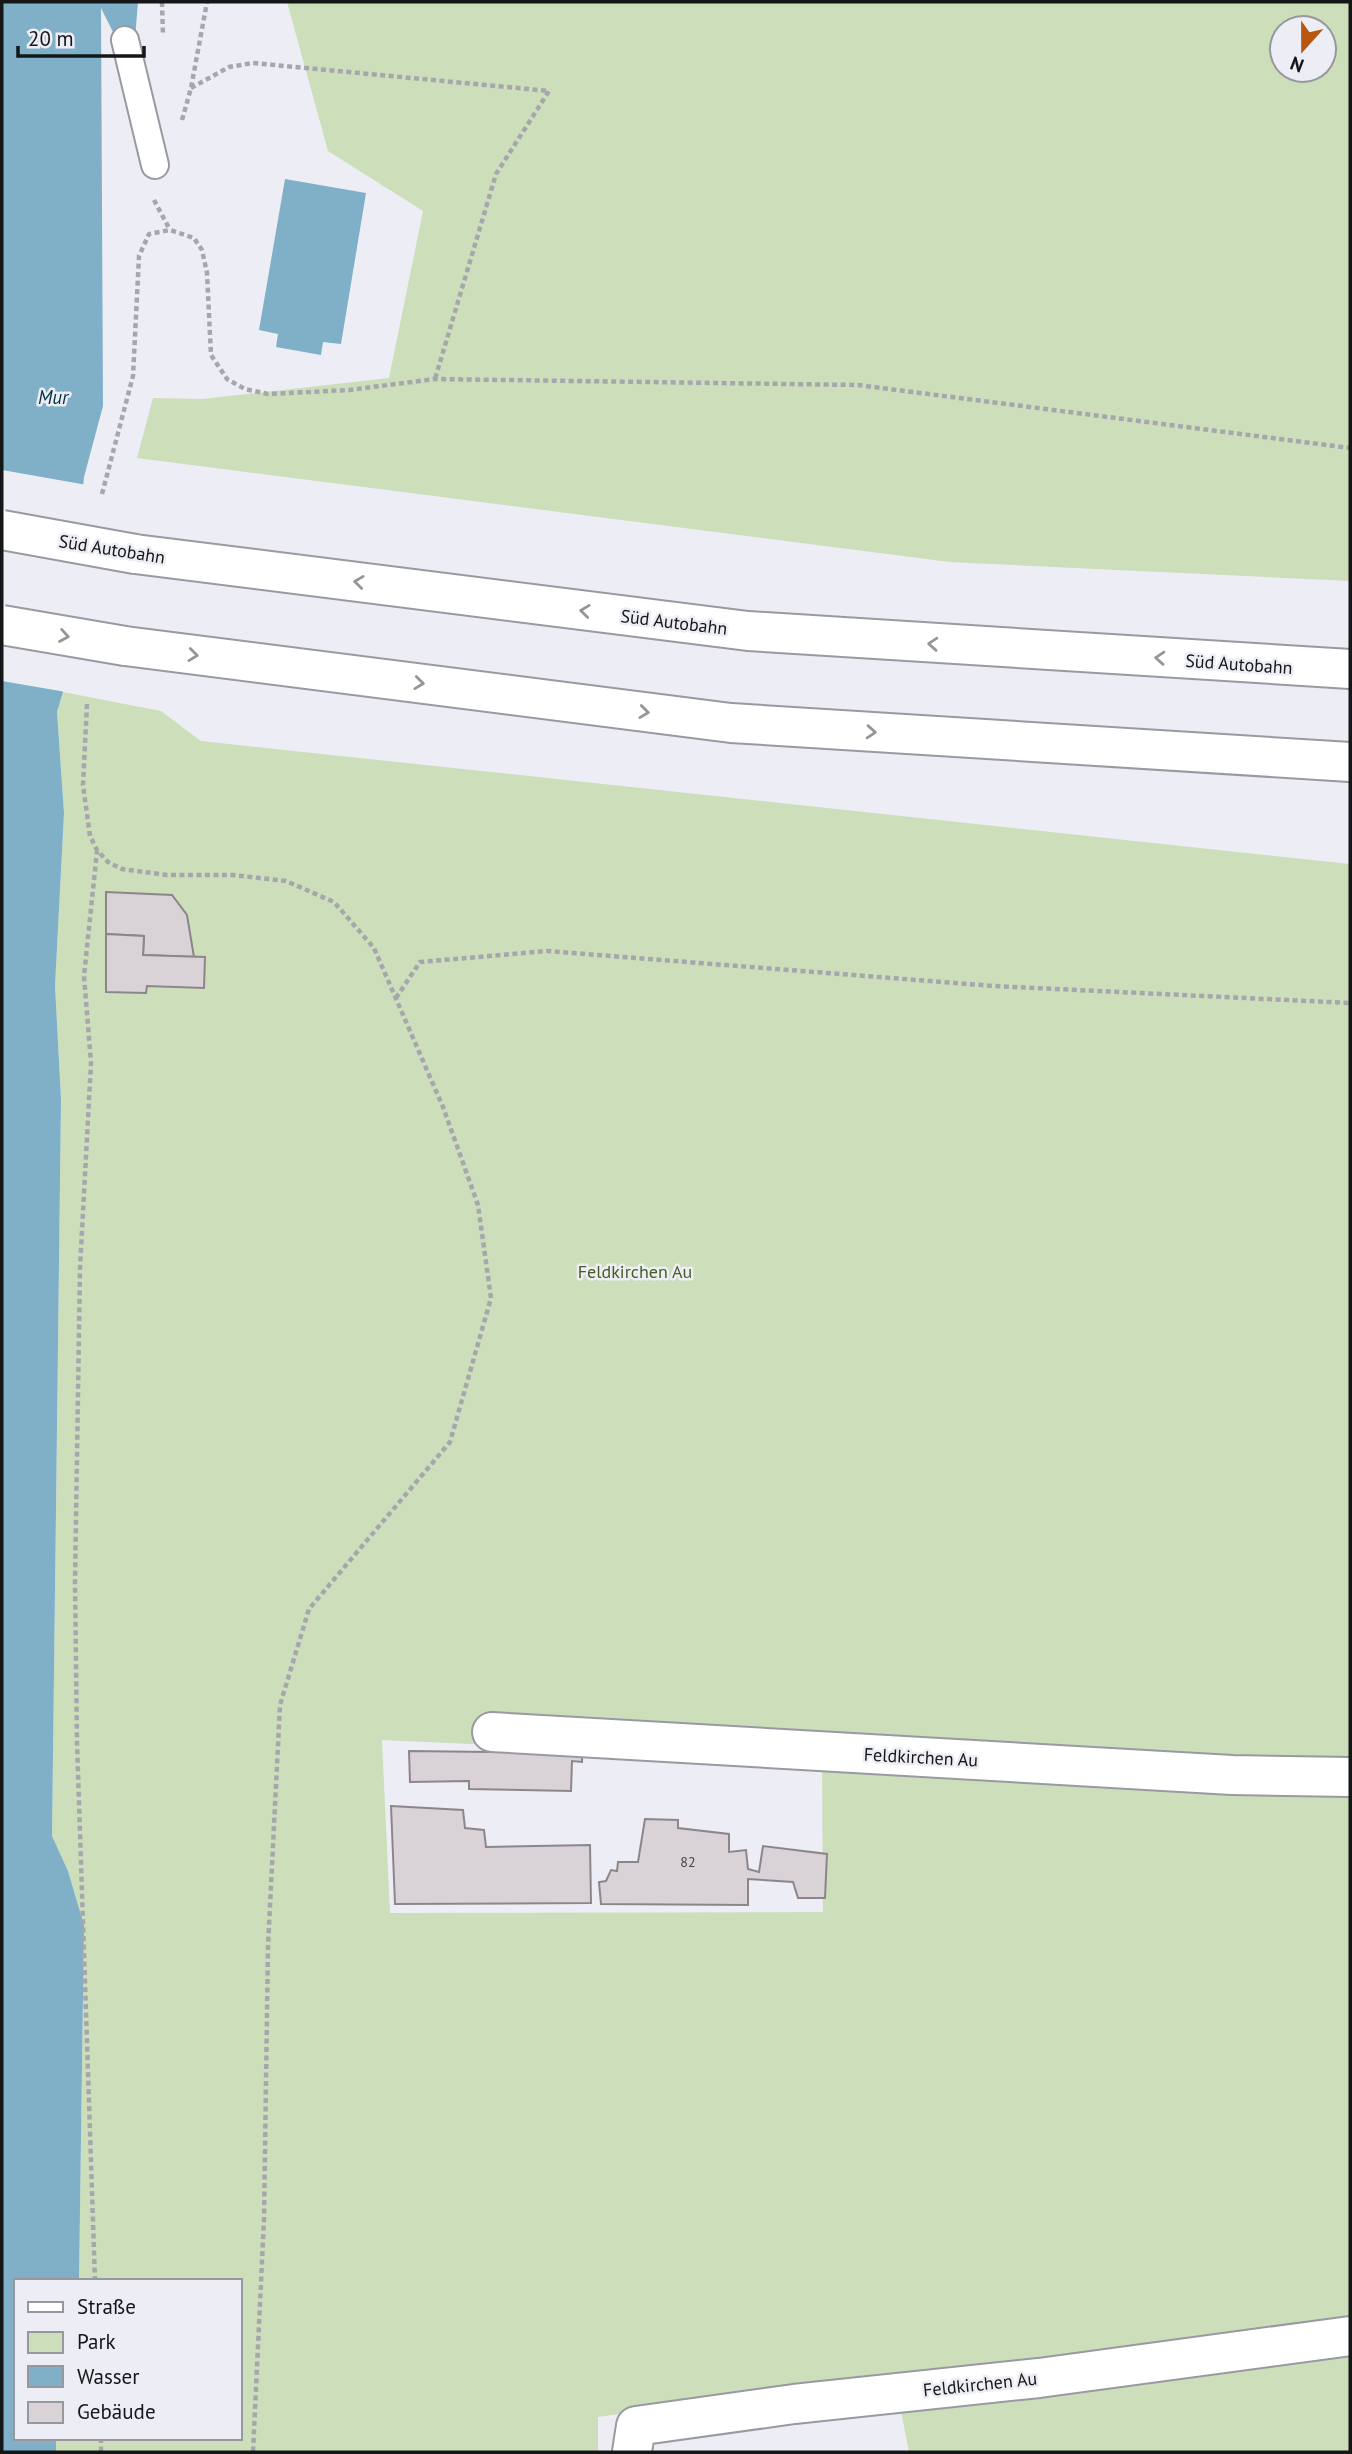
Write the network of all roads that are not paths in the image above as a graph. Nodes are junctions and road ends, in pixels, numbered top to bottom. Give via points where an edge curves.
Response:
1 (125, 40) dead end
2 (155, 165) dead end
3 (2, 530) edge
4 (2, 625) edge
5 (1350, 669) edge
6 (1350, 762) edge
7 (492, 1732) dead end
8 (1350, 1777) edge
9 (1350, 2336) edge
10 (632, 2452) edge

1 - 2 lane
5 -> 3 main road, Süd Autobahn, bridge via 748,631 135,554
4 -> 6 main road, bridge via 125,646 731,723
7 - 8 main road, Feldkirchen Au via 1218,1775
9 - 10 main road, Feldkirchen Au via 636,2426

